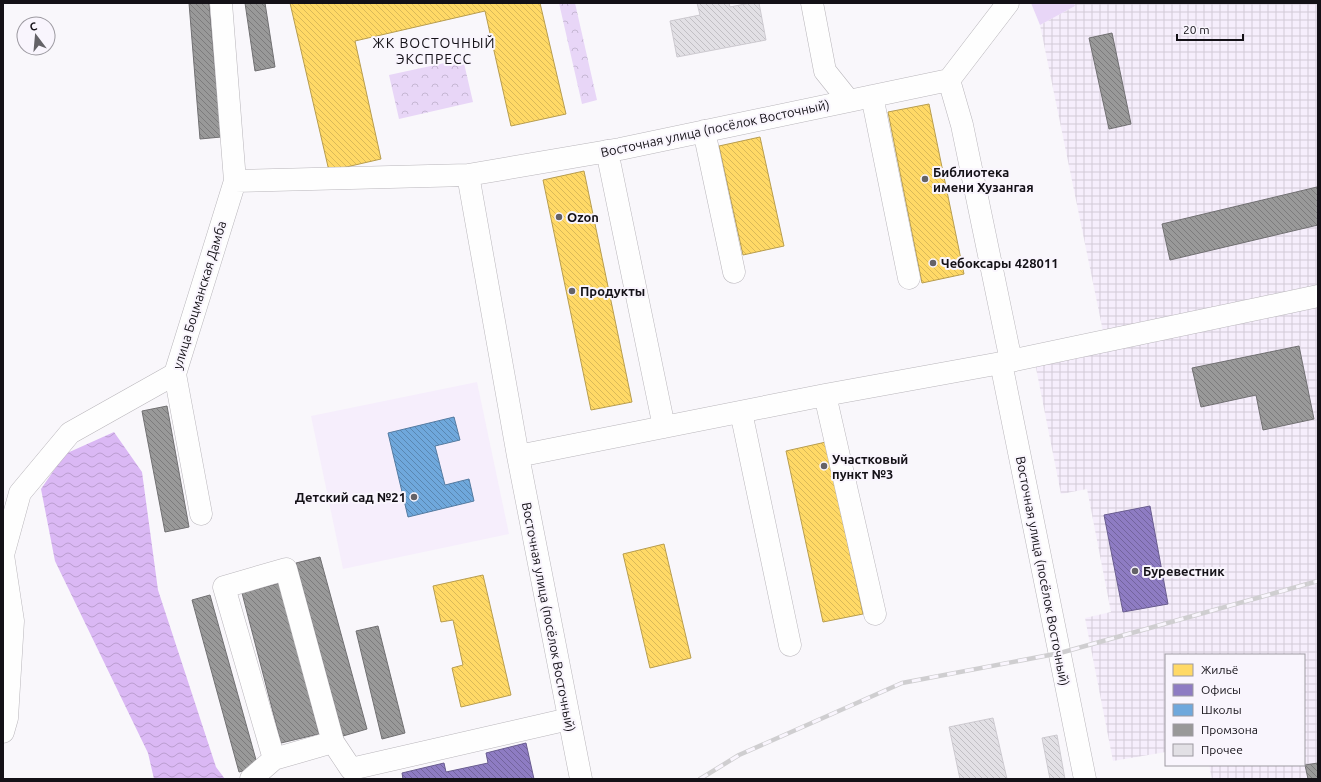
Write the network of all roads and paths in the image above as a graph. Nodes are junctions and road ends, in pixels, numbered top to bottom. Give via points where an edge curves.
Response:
1 (221, 3) edge
2 (812, 3) edge
3 (1008, 3) edge
4 (948, 80) junction
5 (872, 96) junction
6 (849, 101) junction
7 (704, 131) junction
8 (607, 151) junction
9 (468, 175) junction
10 (235, 181) junction
11 (734, 272) dead end
12 (909, 278) dead end
13 (1318, 296) edge
14 (1006, 362) junction
15 (175, 374) junction
16 (825, 395) junction
17 (741, 412) junction
18 (664, 427) junction
19 (518, 456) junction
20 (201, 514) dead end
21 (3, 555) edge
22 (875, 614) dead end
23 (790, 645) dead end
24 (569, 719) junction
25 (3, 732) edge
26 (333, 742) junction
27 (274, 759) junction
28 (251, 779) edge
29 (581, 779) edge
30 (1085, 779) edge

1 - 10 street, улица Боцманская Дамба
2 - 6 street via 825,71
3 - 4 street
4 - 5 street, Восточная улица (посёлок Восточный)
4 - 14 street, Восточная улица (посёлок Восточный) via 962,125
5 - 6 street, Восточная улица (посёлок Восточный)
5 - 12 street
6 - 7 street, Восточная улица (посёлок Восточный)
7 - 8 street, Восточная улица (посёлок Восточный)
7 - 11 street
8 - 9 street, Восточная улица (посёлок Восточный)
8 - 18 street
9 - 10 street
9 - 19 street, Восточная улица (посёлок Восточный)
10 - 15 street, улица Боцманская Дамба
13 - 14 street
14 - 16 street
14 - 30 street, Восточная улица (посёлок Восточный)
15 - 20 street
15 - 21 street, улица Боцманская Дамба via 70,433 20,493
16 - 17 street
16 - 22 street
17 - 18 street
17 - 23 street
18 - 19 street
19 - 24 street, Восточная улица (посёлок Восточный)
21 - 25 street via 13,621 7,718
24 - 26 street via 351,769
24 - 29 street, Восточная улица (посёлок Восточный)
26 - 27 street
26 - 27 street via 286,569 224,587
27 - 28 street

